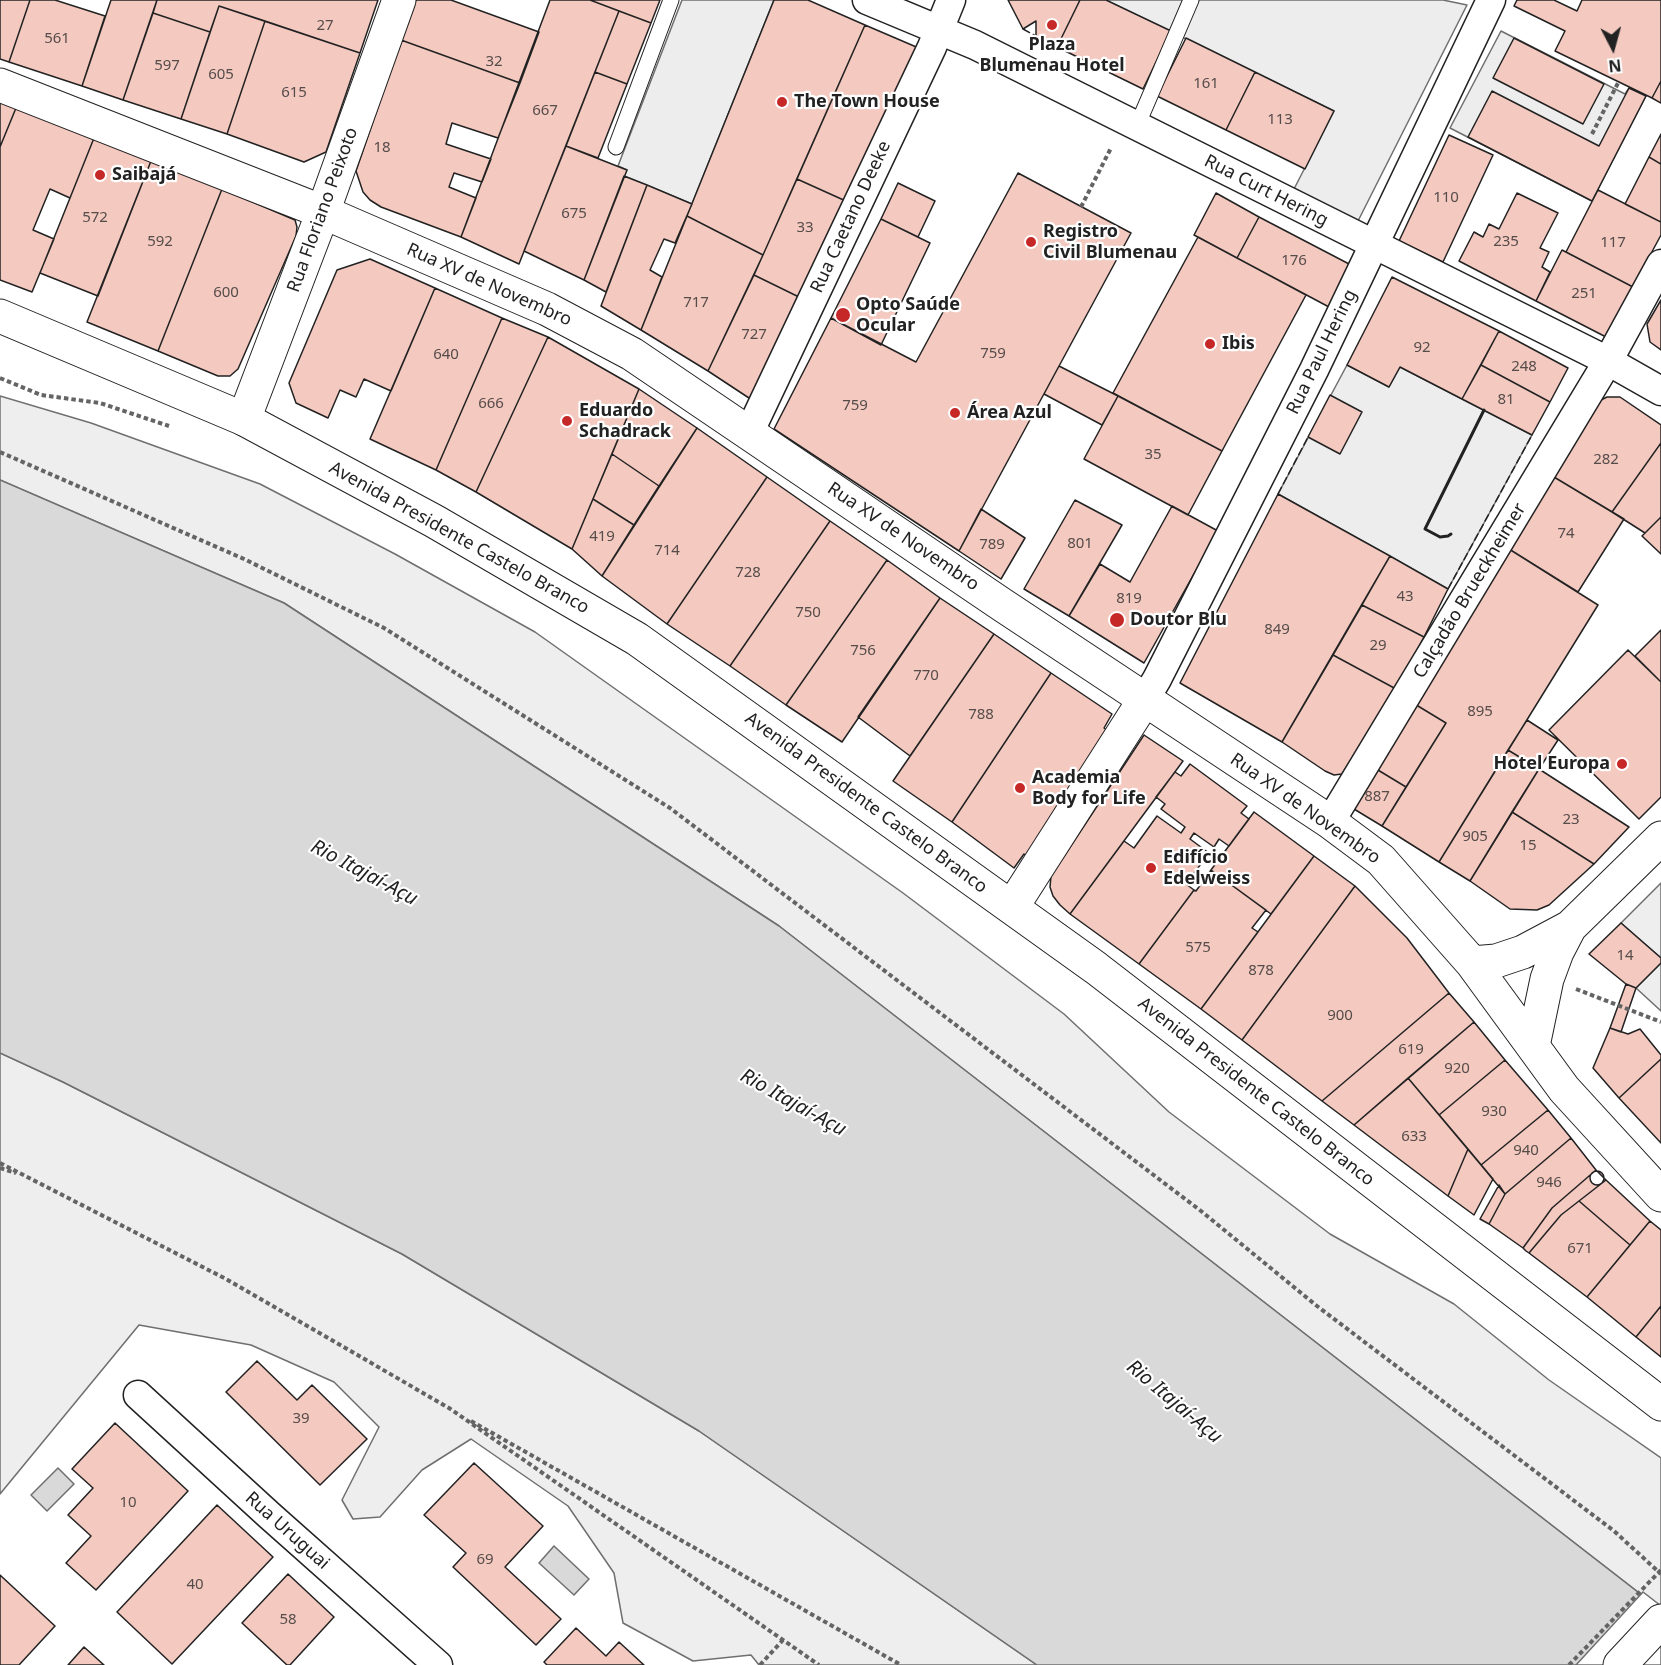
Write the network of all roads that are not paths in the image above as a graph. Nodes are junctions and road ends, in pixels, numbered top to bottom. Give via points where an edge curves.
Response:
1 (399, 0) edge
2 (671, 0) edge
3 (867, 0) edge
4 (951, 0) edge
5 (1191, 0) edge
6 (1491, 0) edge
7 (939, 29) junction
8 (0, 86) edge
9 (1137, 126) junction
10 (616, 147) dead end
11 (323, 212) junction
12 (1374, 244) junction
13 (1661, 264) edge
14 (0, 316) edge
15 (1608, 361) junction
16 (1661, 391) edge
17 (244, 418) junction
18 (749, 433) junction
19 (1145, 699) junction
20 (1330, 822) junction
21 (1661, 838) edge
22 (1012, 907) junction
23 (1570, 927) junction
24 (1472, 963) junction
25 (1533, 1046) junction
26 (1661, 1195) edge
27 (138, 1395) dead end
28 (1661, 1404) edge
29 (1661, 1621) edge
30 (438, 1665) edge
31 (1620, 1665) edge

1 - 11 street, Rua Floriano Peixoto
2 - 10 lane
3 - 7 street, Rua Curt Hering
4 - 7 street, Rua Caetano Deeke
5 - 9 lane
6 - 12 street, Rua Paul Hering
7 - 9 street, Rua Curt Hering
7 - 18 street, Rua Caetano Deeke
8 - 11 street, Rua XV de Novembro
9 - 12 street, Rua Curt Hering
11 - 17 street, Rua Floriano Peixoto
11 - 18 street, Rua XV de Novembro via 547,309 632,354
12 - 15 street, Rua Curt Hering
12 - 19 street, Rua Paul Hering via 1314,370
13 - 15 street, Calçadão Brueckheimer
14 - 17 street, Avenida Presidente Castelo Branco
15 - 16 street, Rua Curt Hering
15 - 20 street, Calçadão Brueckheimer
17 - 22 street, Avenida Presidente Castelo Branco via 434,521 637,639
18 - 19 street, Rua XV de Novembro
19 - 20 street, Rua XV de Novembro
19 - 22 street
20 - 24 street, Rua XV de Novembro via 1381,860
21 - 23 street
22 - 28 street, Avenida Presidente Castelo Branco
23 - 24 street via 1523,952 1496,961
23 - 25 street via 1546,979
24 - 25 street, Rua XV de Novembro
25 - 26 street, Rua XV de Novembro via 1564,1089
27 - 30 street, Rua Uruguai
29 - 31 street

